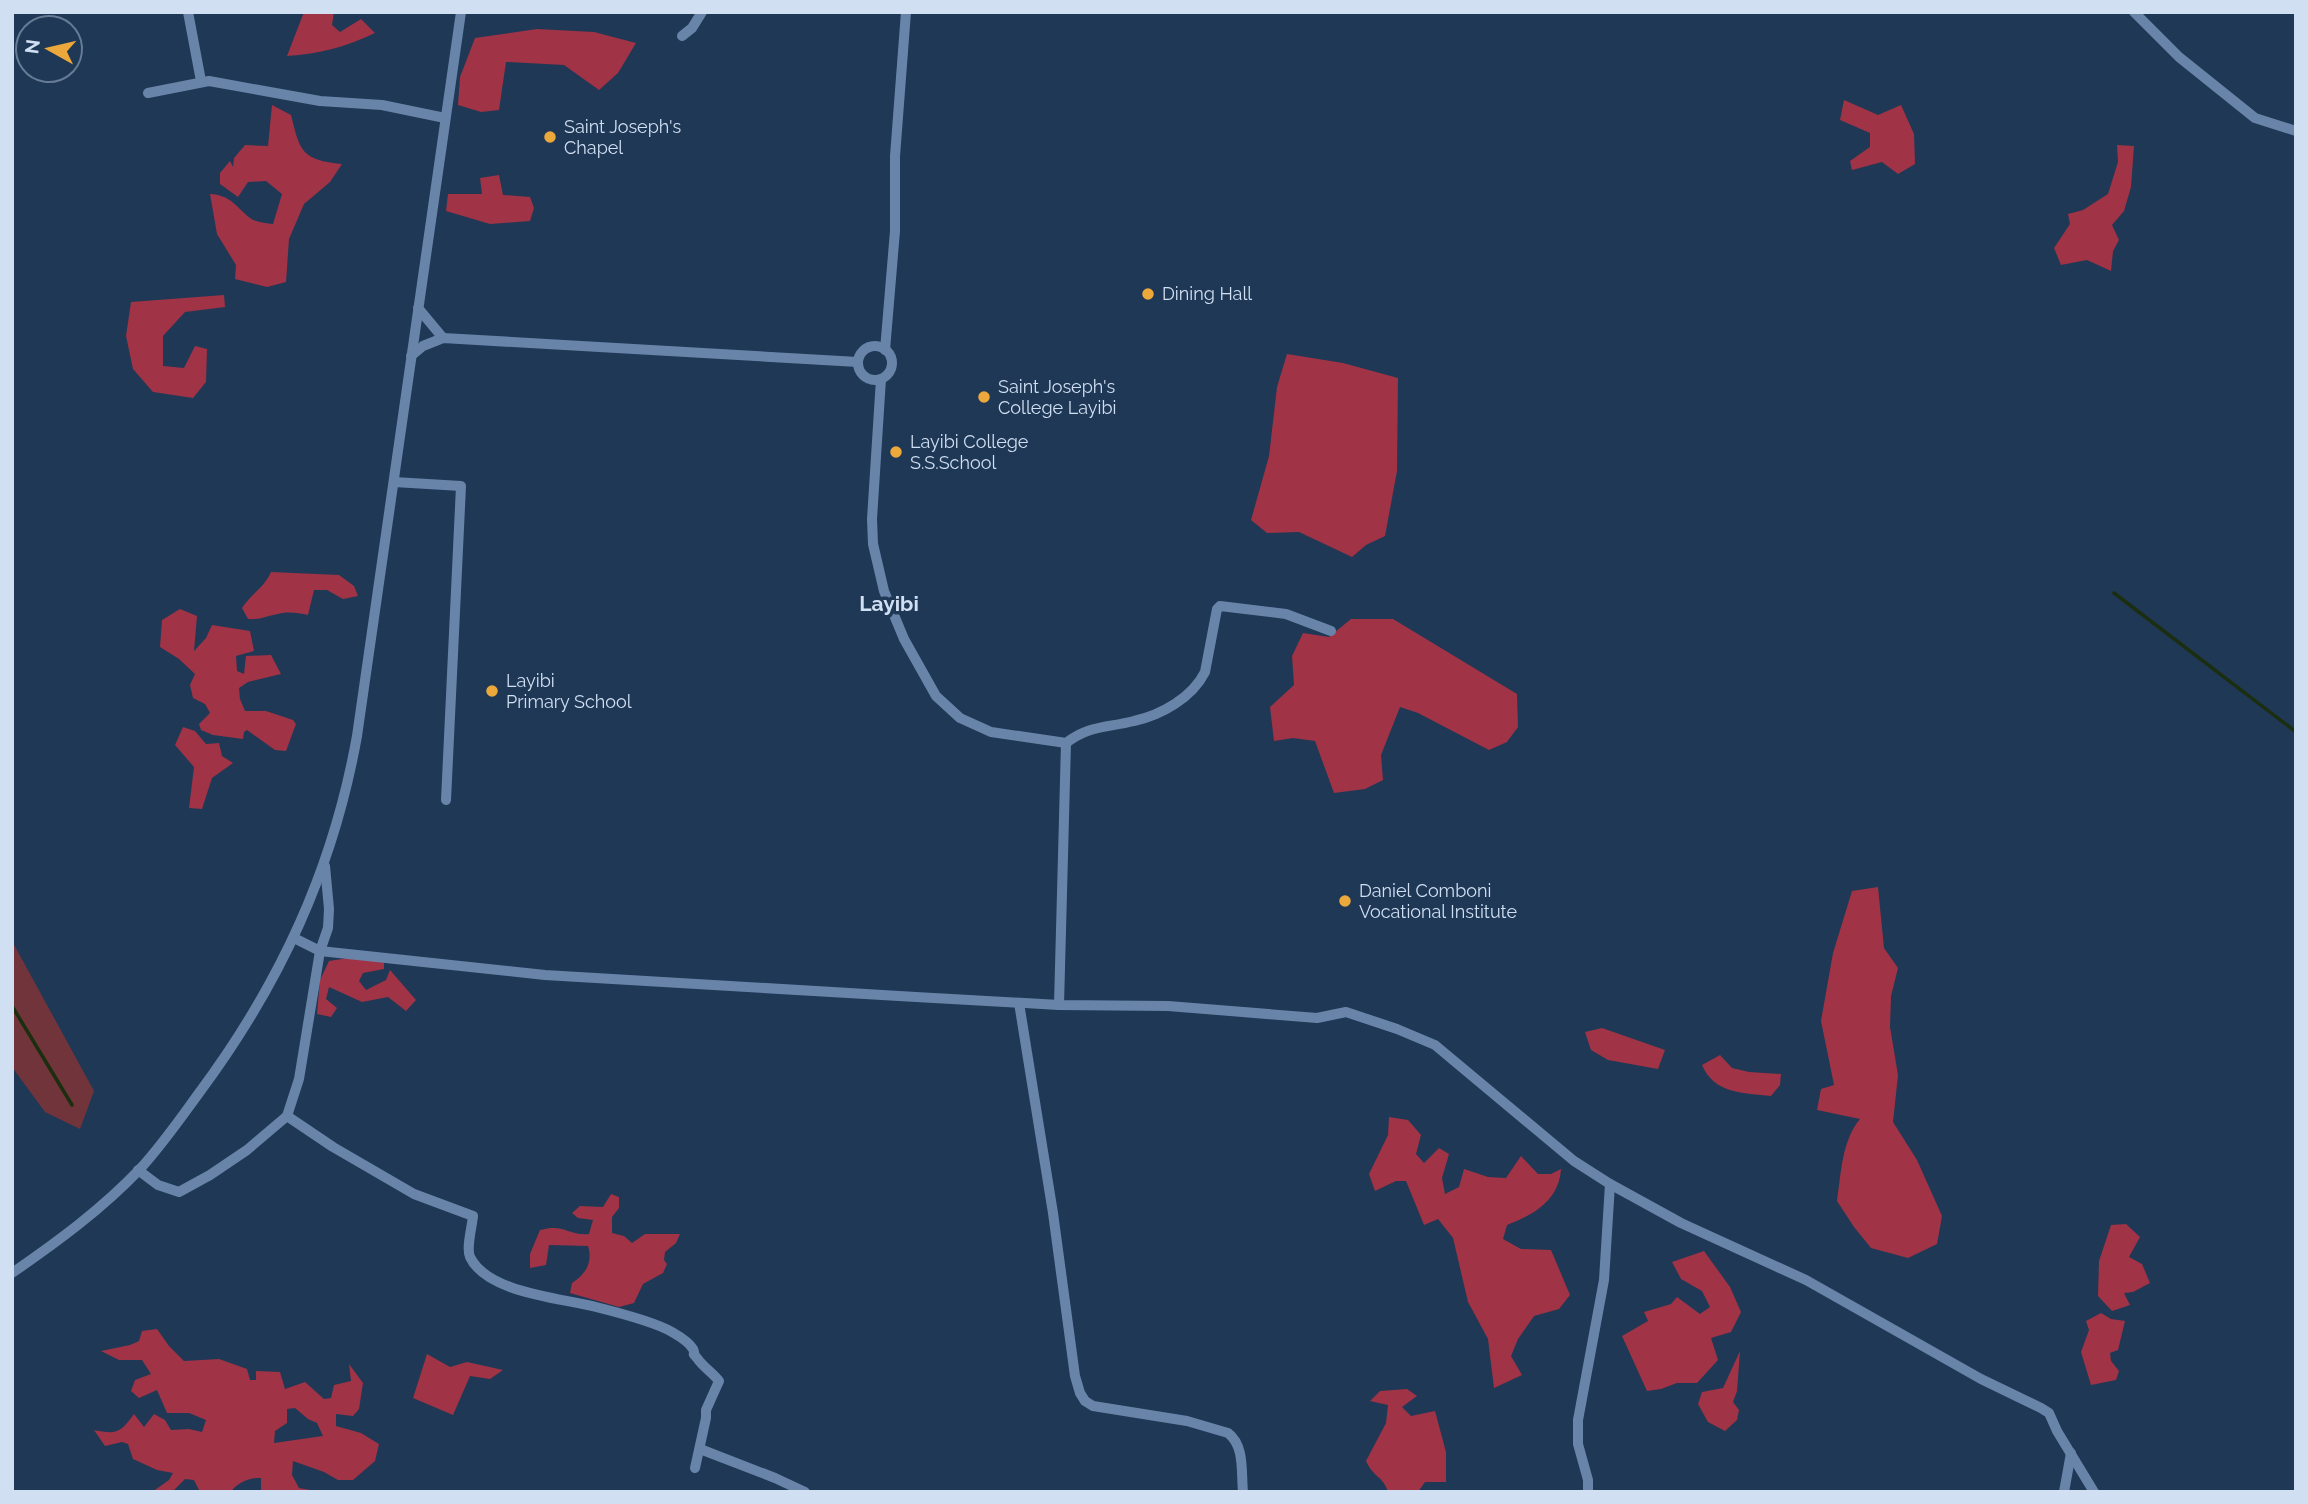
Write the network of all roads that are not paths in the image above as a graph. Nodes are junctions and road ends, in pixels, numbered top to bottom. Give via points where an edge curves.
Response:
1 (188, 12) edge
2 (461, 12) edge
3 (702, 12) edge
4 (906, 12) edge
5 (2134, 12) edge
6 (682, 36) dead end
7 (201, 81) junction
8 (148, 93) dead end
9 (445, 118) junction
10 (2296, 131) edge
11 (418, 308) junction
12 (443, 338) junction
13 (885, 350) junction
14 (411, 356) junction
15 (858, 362) junction
16 (881, 379) junction
17 (394, 482) junction
18 (1331, 631) dead end
19 (1066, 743) junction
20 (446, 800) dead end
21 (325, 860) junction
22 (294, 938) junction
23 (320, 951) junction
24 (1019, 1003) junction
25 (1059, 1005) junction
26 (287, 1116) junction
27 (138, 1170) junction
28 (1610, 1184) junction
29 (12, 1273) edge
30 (700, 1449) junction
31 (2071, 1452) junction
32 (695, 1468) dead end
33 (805, 1492) edge
34 (1242, 1492) edge
35 (1588, 1492) edge
36 (2064, 1492) edge
37 (2094, 1492) edge

1 - 7 street
2 - 9 street
3 - 6 street
4 - 13 street
5 - 10 street via 2179,57 2255,118
7 - 8 street
7 - 9 street
9 - 11 street
11 - 12 street
11 - 14 street
12 - 14 street
12 - 15 street
13 - 15 street via 871,346
13 - 16 street via 892,364
14 - 17 street
15 - 16 street via 870,379
16 - 19 street via 873,544 884,591 904,639 936,696 960,718 991,732
17 - 20 street via 461,486
17 - 21 street via 353,761
18 - 19 street via 1286,614 1220,606 1205,672 1188,693 1157,713 1081,732
19 - 25 street
21 - 22 street
21 - 23 street via 328,928
22 - 23 street
22 - 27 street via 255,1014 161,1146
23 - 24 street via 545,975
23 - 26 street via 299,1079
24 - 25 street
24 - 34 street via 1080,1393 1085,1401 1105,1410 1174,1419 1228,1433 1240,1452
25 - 28 street via 1168,1006 1317,1018 1346,1012 1365,1018 1438,1047 1574,1161
26 - 27 street via 247,1150 179,1192 158,1185
26 - 30 street via 414,1194 473,1216 467,1249 490,1279 653,1324 681,1338 719,1381 706,1410
27 - 29 street via 96,1210
28 - 31 street via 1681,1223 1817,1286 1982,1380 2041,1408 2049,1413
28 - 35 street via 1604,1280 1578,1420
30 - 32 street
30 - 33 street
31 - 36 street
31 - 37 street

